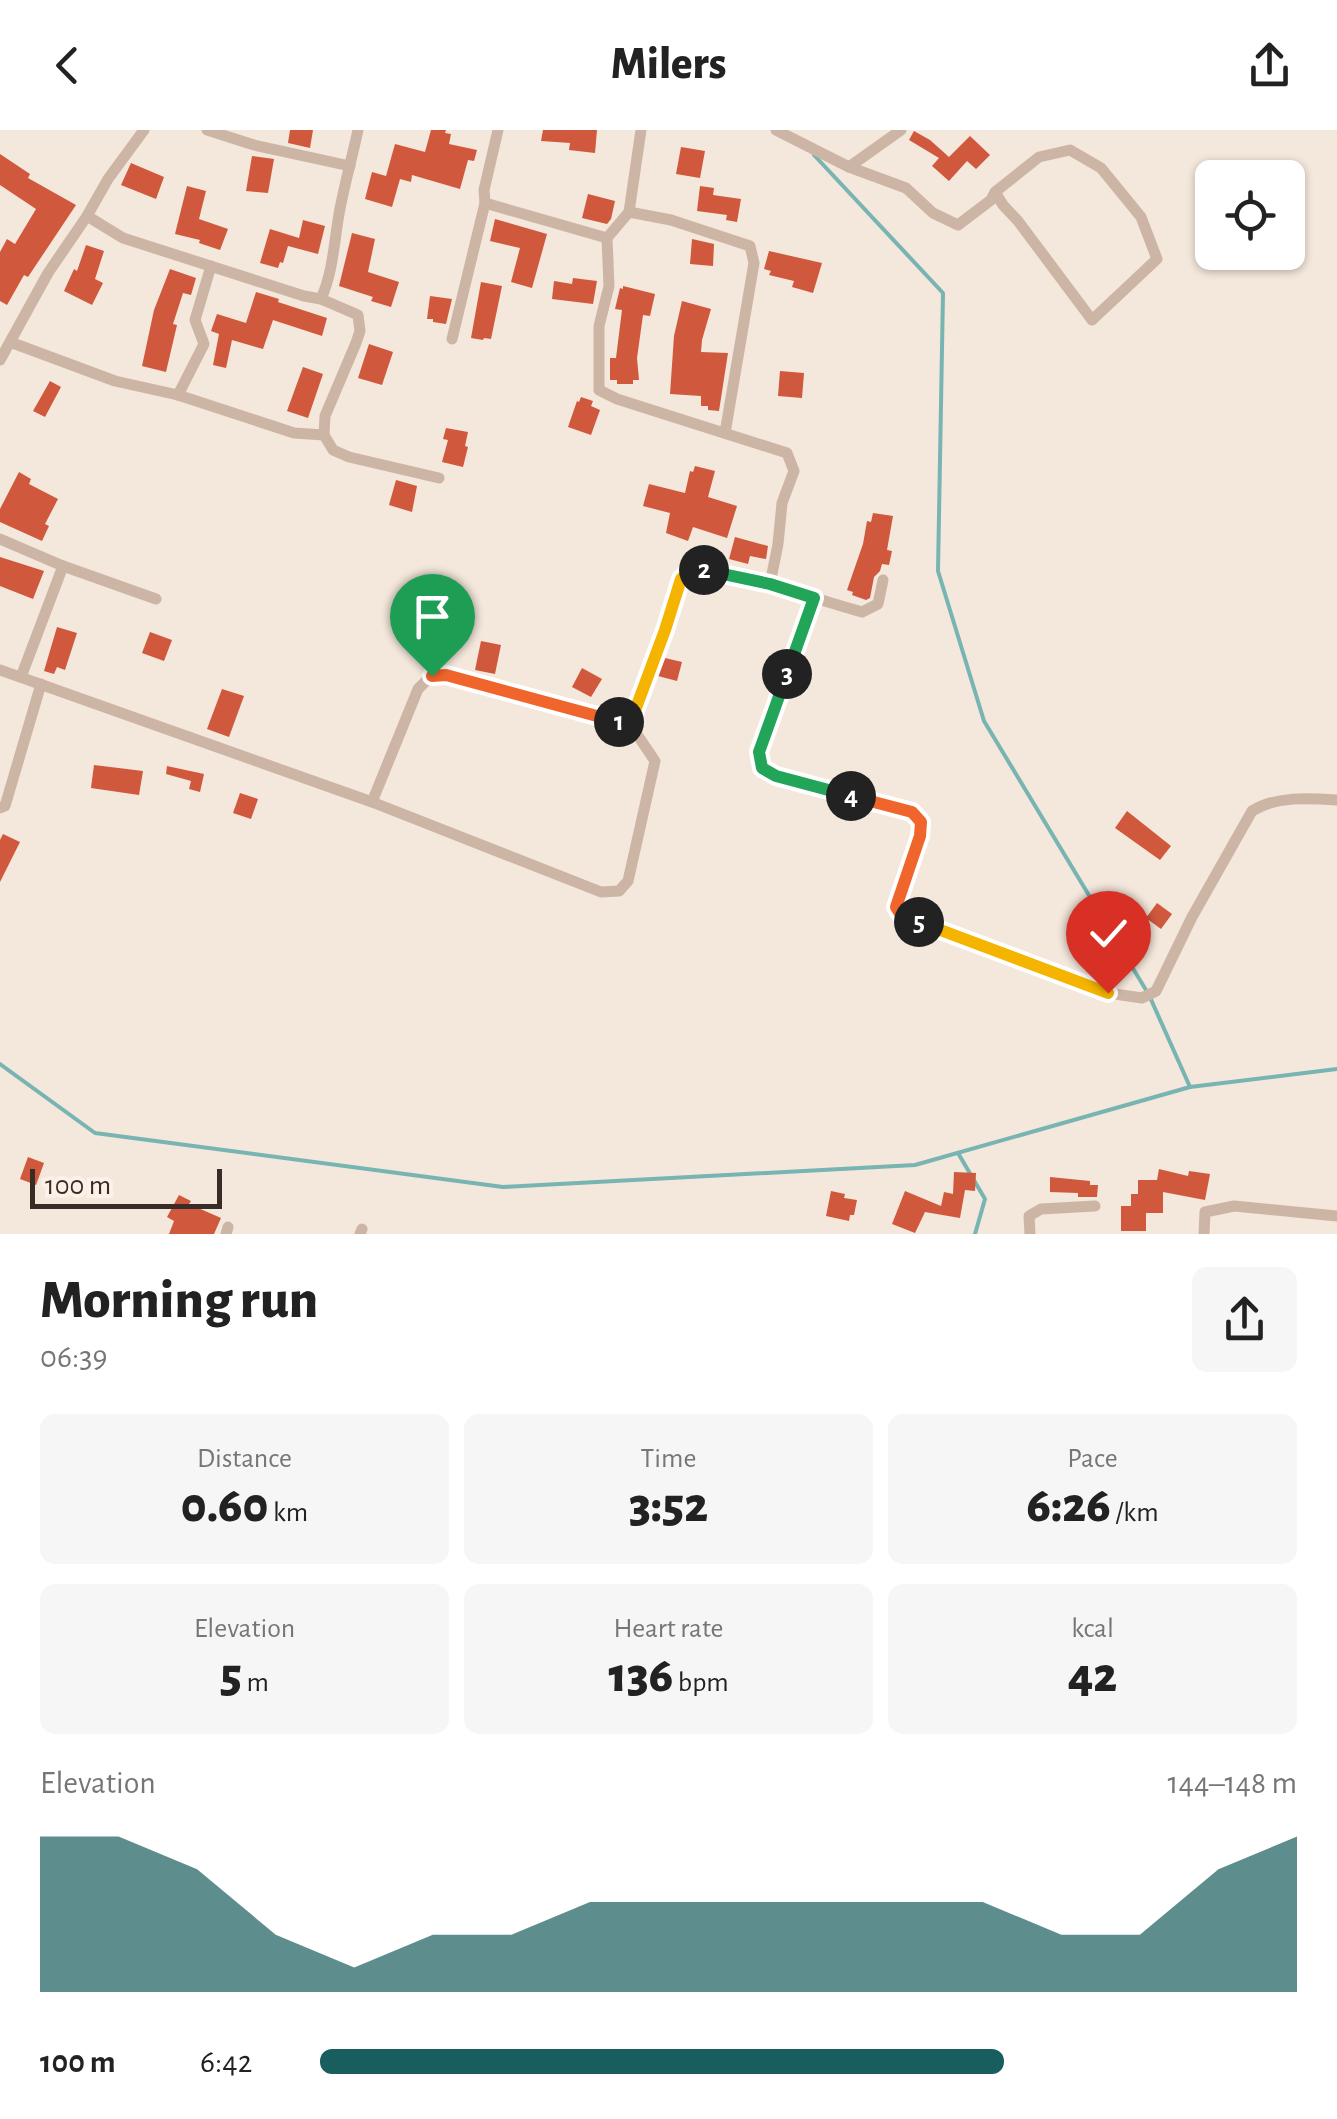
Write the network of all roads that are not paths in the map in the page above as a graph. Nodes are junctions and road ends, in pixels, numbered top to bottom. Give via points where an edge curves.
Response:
1 (144, 130) edge
2 (207, 130) edge
3 (358, 130) edge
4 (498, 130) edge
5 (641, 130) edge
6 (776, 130) edge
7 (902, 130) edge
8 (350, 166) junction
9 (849, 167) junction
10 (995, 192) junction
11 (485, 203) junction
12 (629, 212) junction
13 (87, 216) junction
14 (607, 238) junction
15 (211, 266) junction
16 (320, 299) junction
17 (452, 340) dead end
18 (10, 342) junction
19 (0, 360) edge
20 (178, 395) junction
21 (725, 433) junction
22 (324, 435) junction
23 (439, 478) dead end
24 (0, 539) edge
25 (63, 566) junction
26 (883, 580) dead end
27 (770, 584) junction
28 (814, 598) junction
29 (156, 599) dead end
30 (0, 670) edge
31 (21, 677) junction
32 (41, 684) junction
33 (630, 724) junction
34 (1337, 800) edge
35 (372, 802) junction
36 (0, 808) edge
37 (1095, 1206) dead end
38 (1337, 1216) edge
39 (1030, 1234) edge
40 (1204, 1234) edge

1 - 13 street
2 - 8 street
3 - 8 street
4 - 11 street
5 - 12 street
6 - 9 street
7 - 9 street
8 - 16 street
9 - 10 street via 906,188 958,225
10 - 10 street via 1092,320 1157,259 1141,217 1101,168 1070,150 1039,158
11 - 14 street
11 - 17 street
12 - 14 street
12 - 21 street via 750,246 754,263
13 - 15 street via 123,238
13 - 18 street
14 - 21 street via 599,390
15 - 16 street
15 - 20 street via 196,320 204,344
16 - 22 street via 358,315 360,331 325,416
18 - 19 street
18 - 20 street via 116,381
20 - 22 street via 294,433
21 - 27 street via 787,452 794,470
22 - 23 street via 333,450 349,457
24 - 25 street
25 - 29 street
25 - 31 street
26 - 28 street via 878,604 862,612
27 - 28 street
27 - 33 street via 691,569 681,579
28 - 34 street via 759,752 762,768 912,812 921,822 920,836 896,907 913,920 1108,993 1142,998 1156,991 1252,811 1283,800
30 - 31 street
31 - 32 street
32 - 35 street
32 - 36 street
33 - 35 street via 432,676 418,689
33 - 35 street via 654,762 628,881 618,891 602,892
37 - 39 street via 1041,1209 1030,1216
38 - 40 street via 1234,1206 1205,1212

